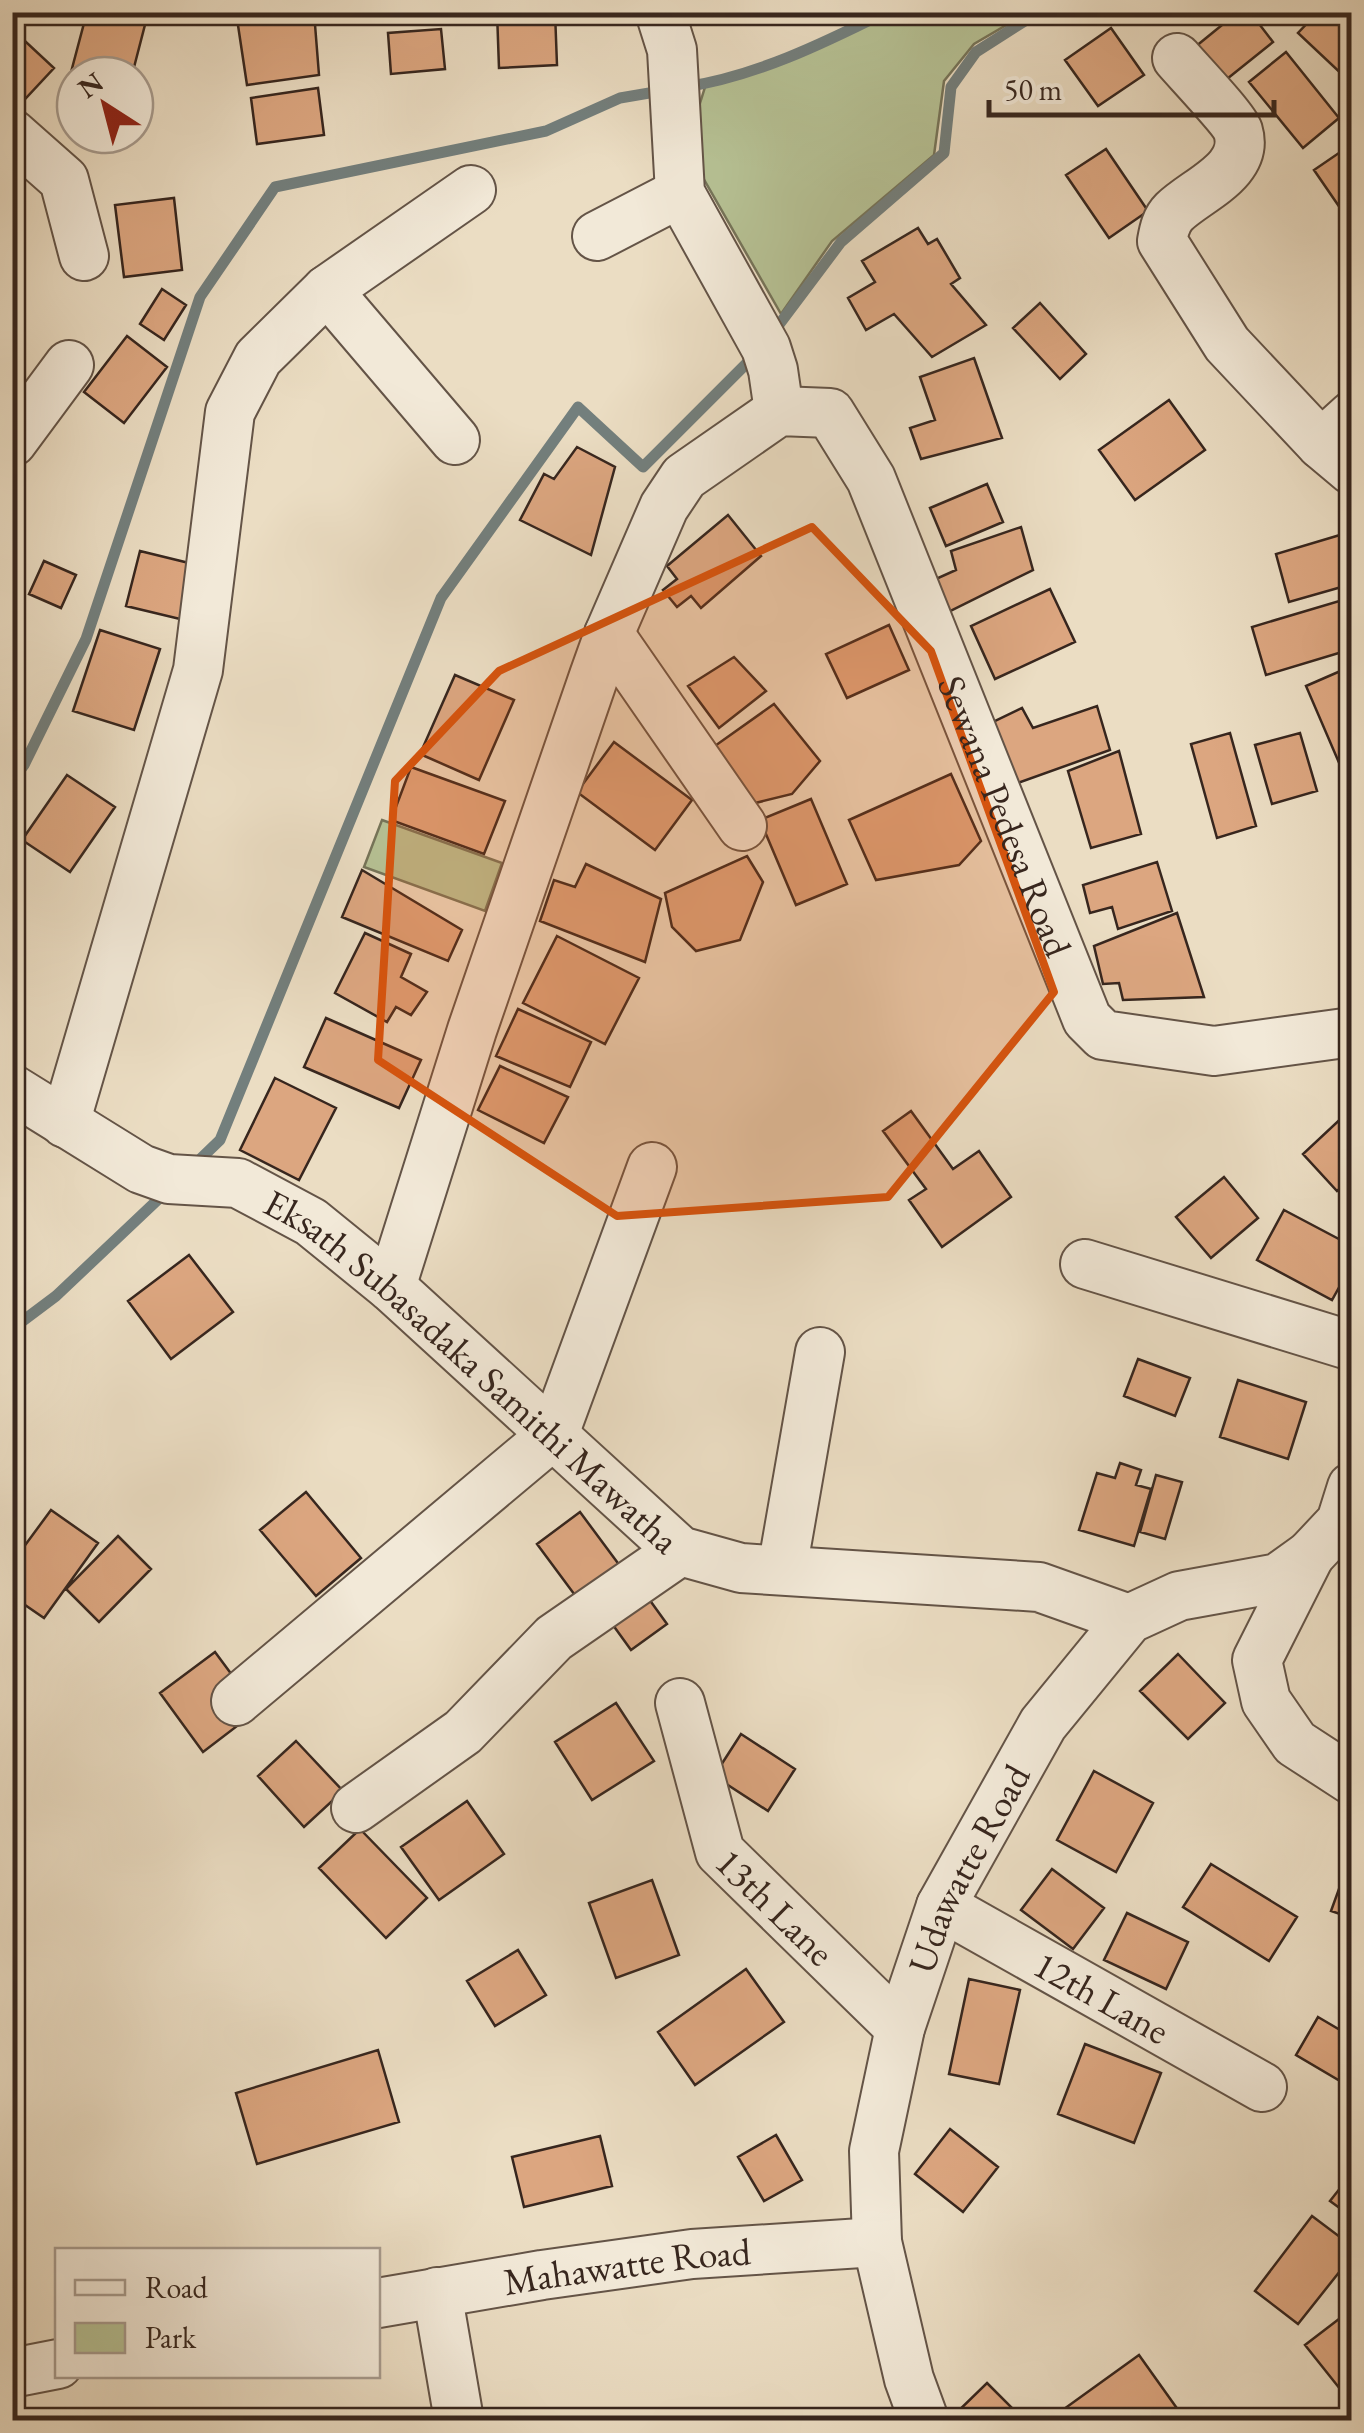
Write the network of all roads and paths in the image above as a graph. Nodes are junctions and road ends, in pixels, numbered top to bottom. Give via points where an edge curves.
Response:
1 (669, 53) edge
2 (1177, 58) dead end
3 (12, 134) edge
4 (471, 190) dead end
5 (680, 193) junction
6 (597, 236) dead end
7 (84, 256) dead end
8 (328, 290) junction
9 (69, 366) dead end
10 (776, 390) junction
11 (455, 440) dead end
12 (12, 442) edge
13 (1341, 443) edge
14 (609, 634) junction
15 (742, 826) dead end
16 (1352, 1032) edge
17 (12, 1089) edge
18 (65, 1123) junction
19 (652, 1167) dead end
20 (1085, 1264) dead end
21 (391, 1287) junction
22 (1352, 1346) edge
23 (820, 1352) dead end
24 (554, 1434) junction
25 (1352, 1487) edge
26 (680, 1550) junction
27 (1310, 1556) junction
28 (782, 1570) junction
29 (1129, 1619) junction
30 (236, 1701) dead end
31 (680, 1703) dead end
32 (1352, 1780) edge
33 (356, 1808) dead end
34 (941, 1906) junction
35 (900, 2028) junction
36 (1262, 2087) dead end
37 (877, 2242) junction
38 (437, 2292) junction
39 (380, 2303) edge
40 (55, 2365) edge
41 (12, 2373) edge
42 (459, 2420) edge
43 (924, 2420) edge

1 - 5 street
2 - 13 street via 1238,128 1239,145 1230,168 1171,214 1162,240 1227,344
3 - 7 street via 64,180
4 - 8 street
5 - 6 street
5 - 10 street via 755,326
8 - 11 street
8 - 18 street via 258,358 230,412 198,670
9 - 12 street
10 - 14 street via 684,476
10 - 16 street, Sewana Pedesa Road via 830,413 871,479 1087,1019 1103,1035 1214,1051
14 - 15 street
14 - 21 street
17 - 18 street, Eksath Subasadaka Samithi Mawatha
18 - 21 street, Eksath Subasadaka Samithi Mawatha via 141,1170 238,1182 311,1222
19 - 24 street
20 - 22 street
21 - 24 street, Eksath Subasadaka Samithi Mawatha
23 - 28 street
24 - 26 street, Eksath Subasadaka Samithi Mawatha
24 - 30 street
25 - 27 street, Udawatte Road via 1342,1522
26 - 28 street, Eksath Subasadaka Samithi Mawatha via 742,1568
26 - 33 street via 554,1638 463,1732
27 - 29 street, Udawatte Road via 1278,1578 1180,1596
27 - 32 street via 1257,1660 1266,1701 1295,1743
28 - 29 street, Eksath Subasadaka Samithi Mawatha via 1039,1587
29 - 34 street, Udawatte Road via 1043,1724
31 - 35 street, 13th Lane via 720,1852
34 - 35 street, Udawatte Road
34 - 36 street, 12th Lane
35 - 37 street, Udawatte Road via 874,2151
37 - 38 street, Mahawatte Road via 692,2254
37 - 43 street, Udawatte Road
38 - 39 street, Mahawatte Road
38 - 42 street
40 - 41 street

